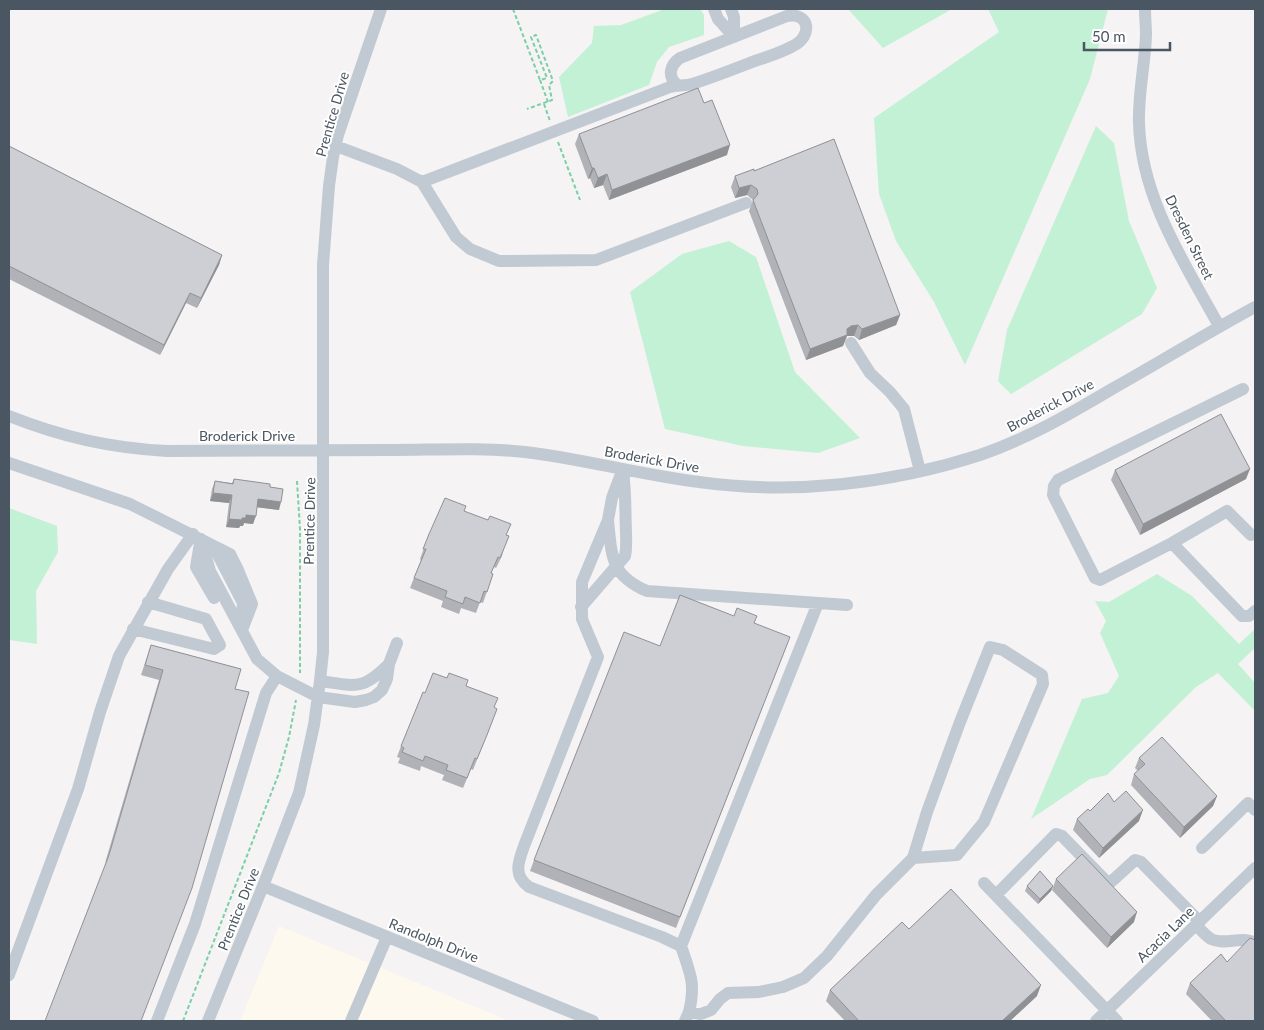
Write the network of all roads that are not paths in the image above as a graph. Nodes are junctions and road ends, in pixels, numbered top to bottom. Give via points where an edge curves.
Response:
1 (381, 9) edge
2 (714, 9) edge
3 (731, 9) edge
4 (1144, 9) edge
5 (734, 37) junction
6 (677, 85) junction
7 (336, 146) junction
8 (422, 182) junction
9 (746, 203) dead end
10 (1255, 307) edge
11 (1219, 326) junction
12 (851, 342) dead end
13 (1243, 389) dead end
14 (9, 416) edge
15 (324, 450) junction
16 (9, 463) edge
17 (623, 469) junction
18 (920, 471) junction
19 (608, 520) junction
20 (1254, 535) edge
21 (197, 537) junction
22 (1172, 543) junction
23 (616, 566) junction
24 (148, 602) junction
25 (818, 603) junction
26 (847, 605) dead end
27 (581, 607) junction
28 (1255, 610) edge
29 (134, 629) junction
30 (242, 630) junction
31 (397, 643) dead end
32 (389, 664) junction
33 (278, 676) junction
34 (320, 681) junction
35 (318, 697) junction
36 (1255, 810) edge
37 (1202, 848) dead end
38 (913, 858) junction
39 (1255, 868) edge
40 (984, 883) dead end
41 (263, 886) junction
42 (996, 895) junction
43 (1198, 923) junction
44 (387, 937) junction
45 (1255, 943) edge
46 (681, 946) junction
47 (9, 974) edge
48 (1106, 1011) junction
49 (687, 1016) edge
50 (157, 1021) edge
51 (208, 1021) edge
52 (351, 1021) edge
53 (593, 1021) edge
54 (1096, 1021) edge
55 (1117, 1021) edge

1 - 7 street, Prentice Drive
2 - 5 street via 718,20
3 - 5 street
4 - 11 street, Dresden Street via 1146,35 1139,122 1144,164 1166,228
5 - 6 street via 674,62 670,70
5 - 6 street via 793,15 803,21 807,31 795,45 693,83
6 - 8 street
7 - 8 street via 397,168
7 - 15 street, Prentice Drive via 329,186 323,265
8 - 9 street via 456,237 470,249 499,261 596,260
10 - 11 street, Broderick Drive
11 - 18 street, Broderick Drive via 1022,439
12 - 18 street via 870,373 904,409
13 - 22 street via 1058,480 1054,486 1053,495 1095,578 1100,580
14 - 15 street, Broderick Drive via 76,439 130,449
15 - 17 street, Broderick Drive via 525,452
15 - 34 street, Prentice Drive
16 - 21 street via 130,504
17 - 18 street, Broderick Drive via 697,482 771,489 858,482
17 - 19 street
17 - 23 street via 627,546 625,556
19 - 23 street
19 - 27 street via 582,582
20 - 22 street via 1227,511
21 - 24 street via 168,569
21 - 30 street via 196,567 223,612
21 - 30 street via 217,553 243,603
21 - 30 street via 237,549 246,565 260,604
22 - 28 street via 1242,616 1249,616
23 - 25 street via 628,581 646,591
23 - 27 street
24 - 29 street
24 - 29 street via 206,619 220,645 214,649
25 - 26 street
25 - 46 street
27 - 46 street via 582,619 598,658 524,846 518,870 522,882 529,887
29 - 47 street via 119,656 78,788
30 - 33 street via 257,659
31 - 32 street
32 - 34 street via 376,677 356,686
32 - 35 street via 382,690 374,697 355,702
33 - 35 street
33 - 50 street via 266,693 195,924
34 - 35 street, Prentice Drive
35 - 41 street, Prentice Drive via 298,794
36 - 37 street via 1248,803
38 - 38 street via 927,812 990,647 1003,650 1042,675 1043,684 984,822 956,856
38 - 49 street via 876,895 827,956 804,978 759,992 728,993 711,1010
39 - 43 street, Acacia Lane
40 - 42 street
41 - 44 street, Randolph Drive
41 - 51 street, Prentice Drive
42 - 43 street via 1056,834 1062,836 1106,881 1112,881 1135,860 1141,862
42 - 48 street
43 - 45 street via 1210,938 1220,942 1247,939
43 - 48 street, Acacia Lane
44 - 52 street
44 - 53 street, Randolph Drive
46 - 49 street via 693,983
48 - 54 street, Acacia Lane
48 - 55 street

